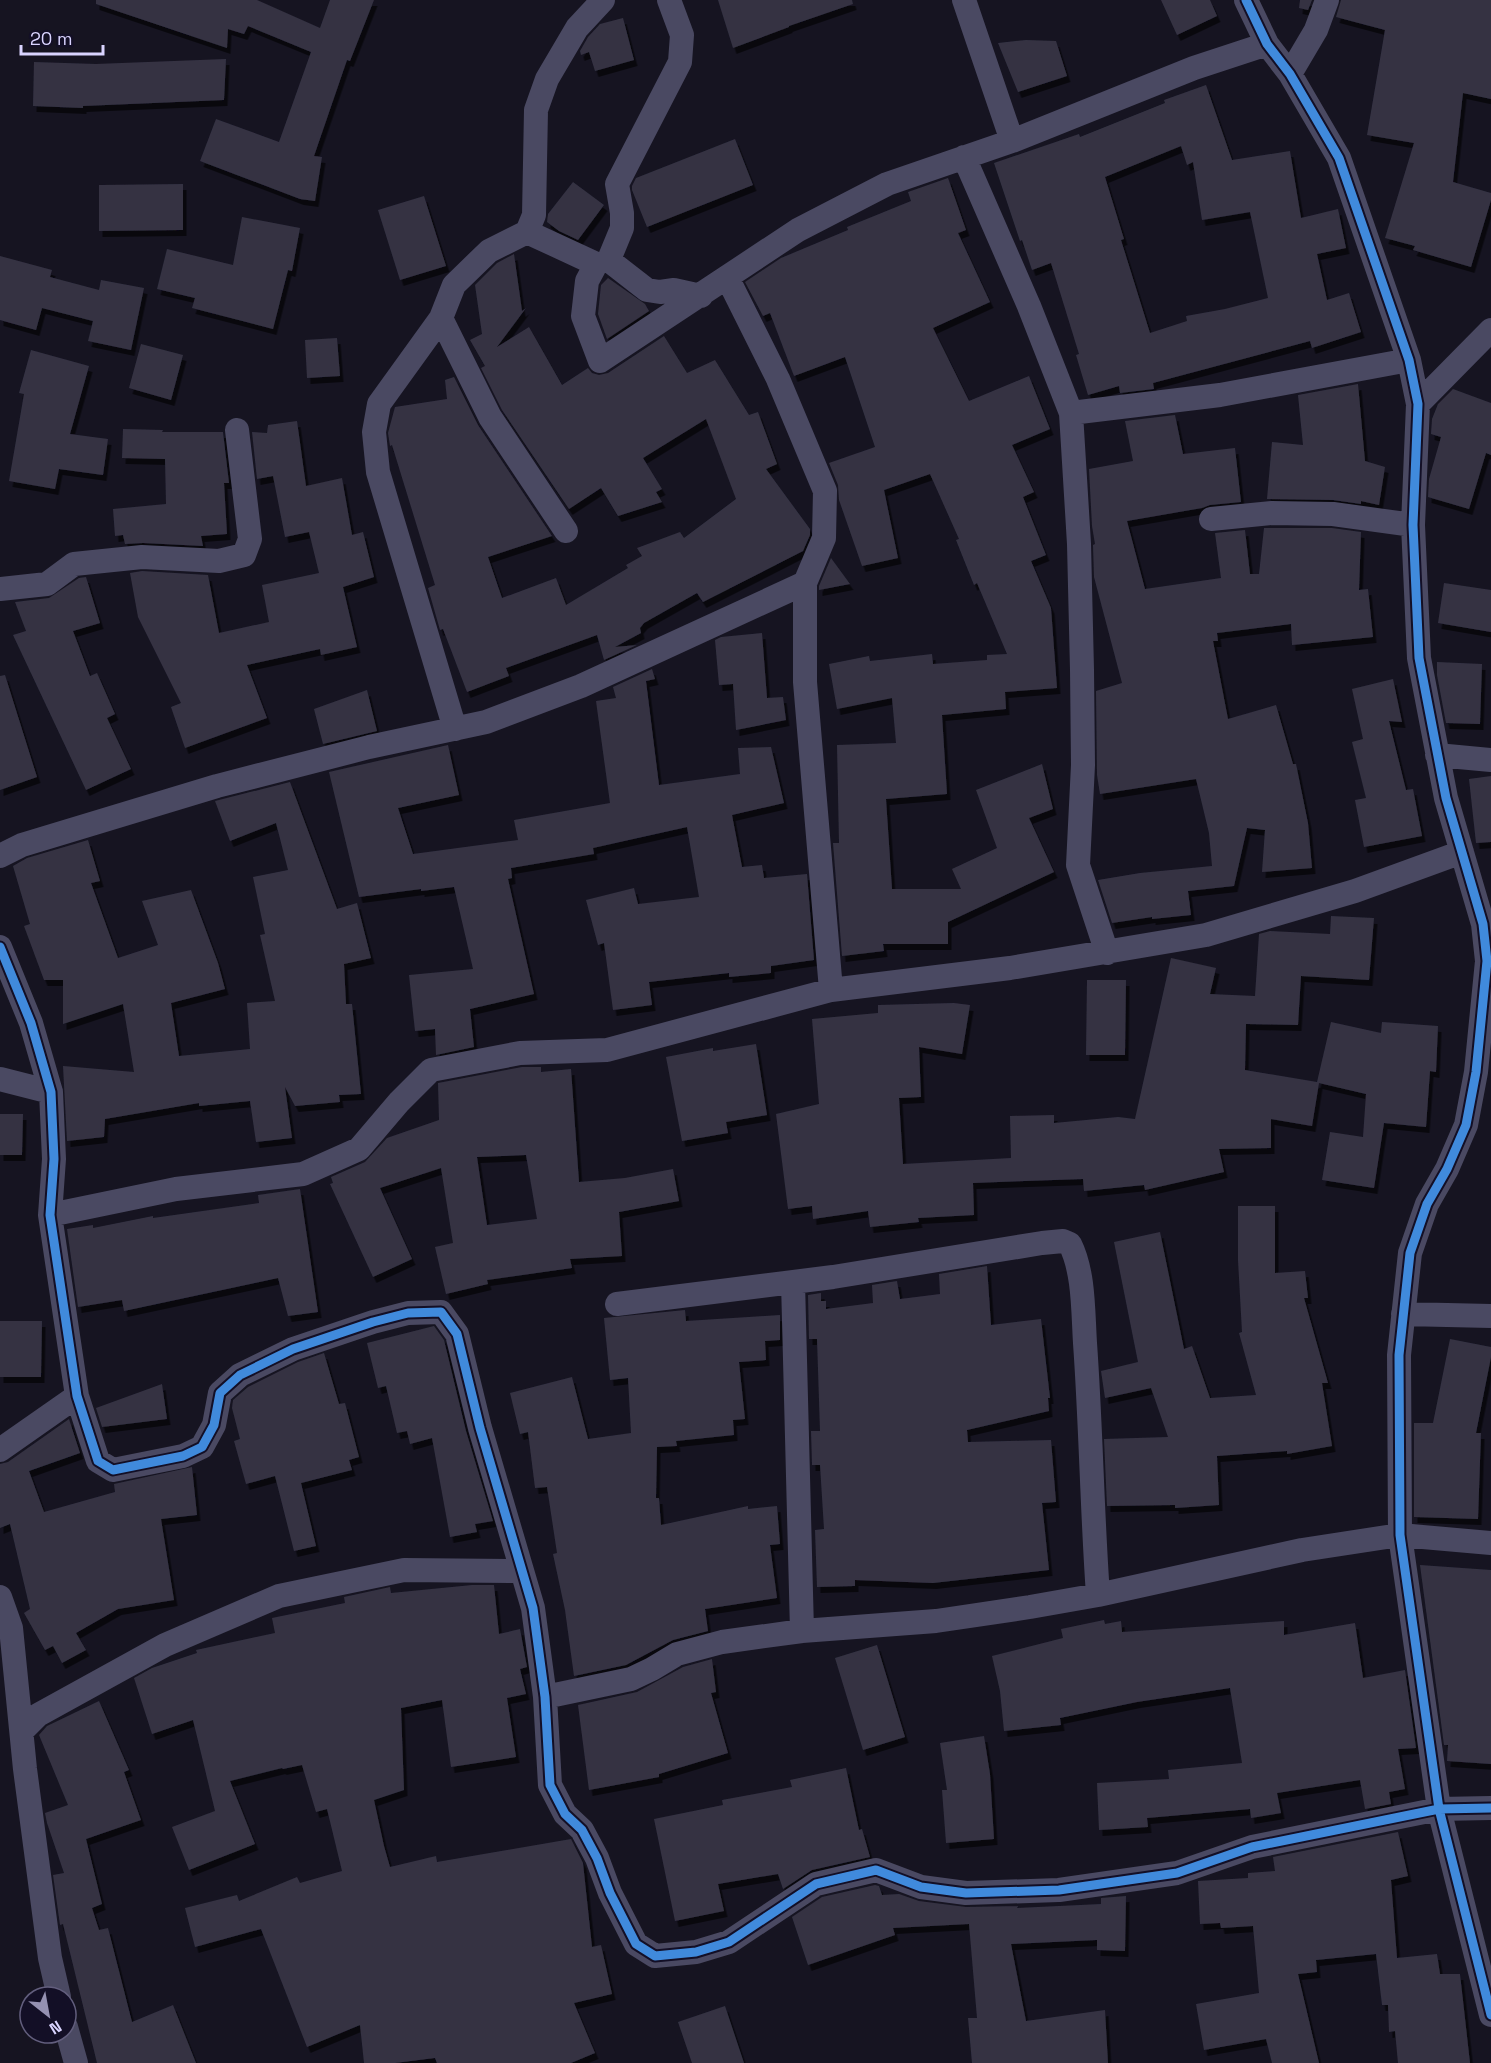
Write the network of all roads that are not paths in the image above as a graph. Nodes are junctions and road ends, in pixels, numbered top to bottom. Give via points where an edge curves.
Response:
1 (603, 0) edge
2 (669, 0) edge
3 (964, 0) edge
4 (1246, 0) edge
5 (1327, 0) edge
6 (1267, 44) junction
7 (1290, 74) junction
8 (1012, 141) junction
9 (964, 157) junction
10 (527, 232) junction
11 (728, 279) junction
12 (701, 296) junction
13 (441, 318) junction
14 (1491, 330) edge
15 (1409, 360) junction
16 (1418, 404) junction
17 (1071, 413) junction
18 (237, 430) dead end
19 (1211, 519) dead end
20 (1413, 525) junction
21 (566, 531) dead end
22 (805, 583) junction
23 (0, 589) edge
24 (455, 729) junction
25 (1437, 755) junction
26 (1491, 760) edge
27 (1462, 852) junction
28 (0, 856) edge
29 (0, 947) edge
30 (1107, 953) junction
31 (831, 990) junction
32 (1486, 1025) edge
33 (0, 1079) edge
34 (51, 1092) junction
35 (50, 1215) junction
36 (793, 1282) junction
37 (618, 1304) dead end
38 (1403, 1314) junction
39 (1491, 1316) edge
40 (77, 1396) junction
41 (0, 1450) edge
42 (1401, 1535) junction
43 (1491, 1544) edge
44 (522, 1571) junction
45 (1098, 1595) junction
46 (0, 1597) edge
47 (802, 1631) junction
48 (545, 1697) junction
49 (22, 1731) junction
50 (1491, 1808) edge
51 (1439, 1809) junction
52 (56, 1985) edge
53 (1491, 2015) edge
54 (71, 2045) edge
55 (76, 2063) edge

1 - 10 street via 577,28 547,79 536,110 534,215
2 - 12 street via 682,36 680,62 617,184 622,228 610,257 611,262 647,290
3 - 8 street
4 - 6 street
5 - 7 street via 1316,30
6 - 7 street
6 - 8 street via 1194,68
7 - 15 street via 1340,158
8 - 9 street
9 - 11 street via 887,184 798,230
9 - 17 street
10 - 12 street via 594,263 587,281 583,316 600,361
10 - 13 street via 489,251 454,285
11 - 12 street
11 - 22 street via 778,379 825,491 824,538
13 - 21 street via 490,417
13 - 24 street via 378,404 374,432 378,472
14 - 16 street
15 - 16 street
15 - 17 street via 1220,395
16 - 20 street
17 - 30 street via 1082,659 1083,765 1078,865
18 - 23 street via 250,539 244,555 219,561 142,557 74,564 47,584
19 - 20 street via 1272,513 1333,514
20 - 25 street via 1419,658
22 - 24 street via 580,686 486,722
22 - 31 street via 805,682
24 - 28 street via 217,786 22,845
25 - 26 street
25 - 27 street
27 - 30 street via 1355,891 1206,935
27 - 32 street via 1483,924
29 - 34 street via 31,1023
30 - 31 street
31 - 35 street via 607,1050 520,1053 431,1070 359,1149 303,1174 177,1189
32 - 38 street via 1466,1125 1427,1204 1410,1253
33 - 34 street
34 - 35 street via 54,1159
35 - 40 street
36 - 37 street
36 - 45 street via 1042,1243 1070,1244 1080,1282 1084,1328
36 - 47 street
38 - 39 street
38 - 42 street via 1399,1355
40 - 41 street
40 - 44 street via 98,1461 112,1470 183,1456 202,1447 214,1425 220,1393 240,1375 293,1349 373,1322 408,1313 441,1312 458,1334 480,1428
42 - 43 street
42 - 45 street via 1302,1550
42 - 51 street
44 - 48 street via 533,1608
44 - 49 street via 404,1570 279,1596 165,1645 38,1715
45 - 47 street via 936,1621
46 - 49 street via 11,1628
47 - 48 street via 711,1645 677,1654 631,1679
48 - 51 street via 550,1785 565,1814 582,1830 636,1944 655,1956 696,1952 729,1942 816,1884 876,1870 921,1887 966,1893 1059,1890 1177,1873 1252,1847
49 - 52 street
50 - 51 street
51 - 53 street
54 - 55 street

